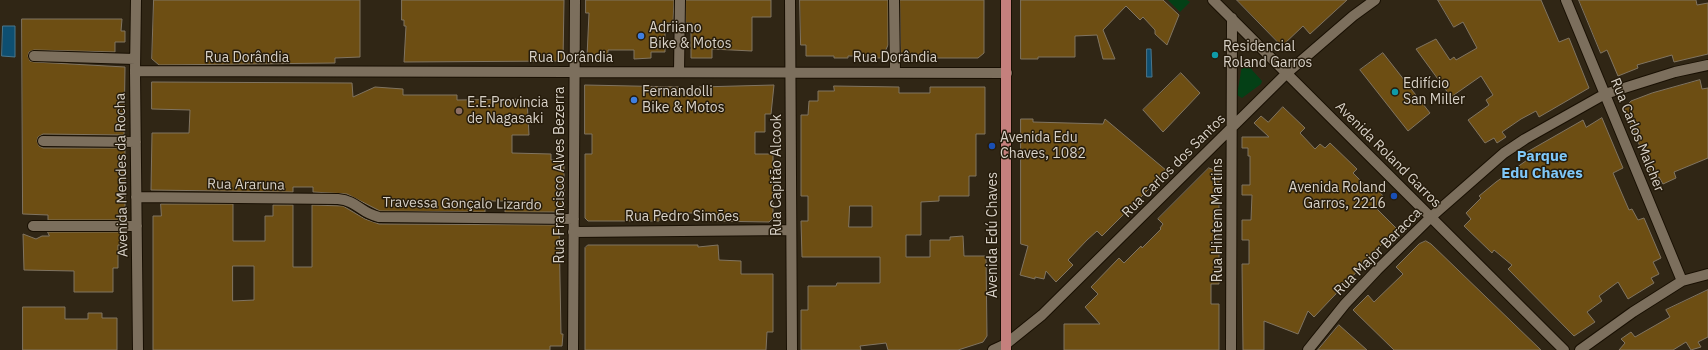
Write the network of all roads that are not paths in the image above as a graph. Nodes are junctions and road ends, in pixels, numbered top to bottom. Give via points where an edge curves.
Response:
1 (136, 0) edge
2 (575, 0) edge
3 (680, 0) edge
4 (790, 0) edge
5 (894, 0) edge
6 (1006, 0) edge
7 (1214, 0) edge
8 (1375, 0) edge
9 (1566, 0) edge
10 (1232, 18) junction
11 (34, 56) dead end
12 (135, 59) junction
13 (1708, 65) edge
14 (135, 71) junction
15 (574, 72) junction
16 (679, 72) junction
17 (791, 72) junction
18 (895, 72) junction
19 (1007, 73) junction
20 (1287, 73) junction
21 (1605, 94) junction
22 (1232, 128) junction
23 (43, 141) dead end
24 (136, 142) junction
25 (136, 197) junction
26 (355, 204) joint
27 (1431, 217) junction
28 (574, 219) junction
29 (33, 226) dead end
30 (137, 226) junction
31 (790, 230) junction
32 (573, 232) junction
33 (1708, 274) edge
34 (1682, 281) junction
35 (1543, 330) junction
36 (1601, 336) junction
37 (1006, 347) edge
38 (138, 350) edge
39 (573, 350) edge
40 (792, 350) edge
41 (993, 350) edge
42 (1231, 350) edge
43 (1308, 350) edge
44 (1558, 350) edge
45 (1564, 350) edge
46 (1580, 350) edge
47 (1590, 350) edge

1 - 12 street, Avenida Mendes da Rocha
2 - 15 street, Rua Francisco Alves Bezerra
3 - 16 street
4 - 17 street, Rua Capitão Alcook
5 - 18 street
6 - 19 main road, Avenida Edú Chaves
7 - 10 street, Avenida Roland Garros
8 - 20 street, Rua Carlos dos Santos
9 - 21 street, Rua Carlos Malcher
10 - 20 street, Avenida Roland Garros
10 - 22 street, Rua Hintem Martins
11 - 12 street
12 - 14 street, Avenida Mendes da Rocha
13 - 21 street, Rua Major Baracca via 1675,72
14 - 15 street, Rua Dorândia
14 - 24 street, Avenida Mendes da Rocha
15 - 16 street, Rua Dorândia
15 - 28 street, Rua Francisco Alves Bezerra
16 - 17 street, Rua Dorândia
17 - 18 street, Rua Dorândia
17 - 31 street, Rua Capitão Alcook
18 - 19 street, Rua Dorândia
19 - 37 main road, Avenida Edú Chaves
20 - 22 street, Rua Carlos dos Santos
20 - 27 street, Avenida Roland Garros
21 - 27 street, Rua Major Baracca via 1504,153
21 - 34 street, Rua Carlos Malcher
22 - 37 street, Rua Carlos dos Santos via 1042,315
22 - 42 street, Rua Hintem Martins
23 - 24 street
24 - 25 street, Avenida Mendes da Rocha
25 - 26 street, Rua Araruna via 338,199
25 - 30 street, Avenida Mendes da Rocha
26 - 28 street, Travessa Gonçalo Lizardo via 366,213 379,217
27 - 35 street, Avenida Roland Garros
27 - 43 street, Rua Major Baracca via 1345,304
28 - 32 street, Rua Francisco Alves Bezerra
29 - 30 street
30 - 38 street, Avenida Mendes da Rocha
31 - 32 street, Rua Pedro Simões
31 - 40 street, Rua Capitão Alcook
32 - 39 street, Rua Francisco Alves Bezerra
33 - 34 street
34 - 36 street via 1632,312
35 - 44 street, Avenida Roland Garros
35 - 45 street, Avenida Roland Garros
36 - 46 street
36 - 47 street
37 - 41 street, Rua Carlos dos Santos

